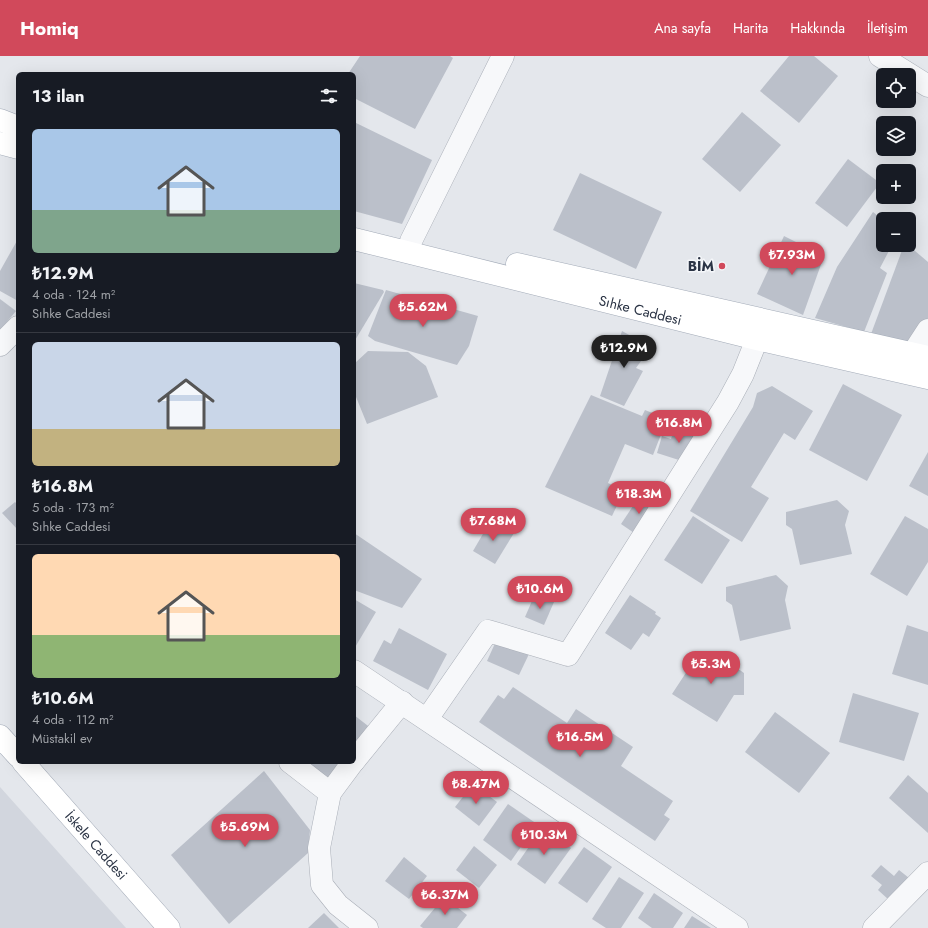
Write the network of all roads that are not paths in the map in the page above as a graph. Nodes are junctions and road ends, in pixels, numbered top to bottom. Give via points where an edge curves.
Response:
1 (880, 56) edge
2 (501, 57) edge
3 (928, 86) edge
4 (0, 120) edge
5 (16, 126) edge
6 (0, 143) edge
7 (16, 147) edge
8 (356, 225) edge
9 (356, 239) edge
10 (411, 240) junction
11 (16, 329) edge
12 (928, 330) edge
13 (757, 339) junction
14 (0, 345) edge
15 (921, 355) edge
16 (928, 378) edge
17 (356, 672) edge
18 (402, 702) junction
19 (427, 718) junction
20 (0, 736) edge
21 (16, 754) edge
22 (356, 760) edge
23 (25, 764) edge
24 (293, 764) edge
25 (352, 764) edge
26 (330, 793) junction
27 (928, 873) edge
28 (169, 928) edge
29 (367, 928) edge
30 (737, 928) edge
31 (874, 928) edge

1 - 3 street
2 - 10 street
4 - 5 main road
6 - 7 main road
8 - 10 main road
9 - 13 main road, Sıhke Caddesi
10 - 15 main road
11 - 14 street
12 - 15 street
13 - 16 main road, Sıhke Caddesi
13 - 19 street via 728,402 568,655 488,630
17 - 18 street
18 - 19 street
18 - 22 street
19 - 30 street
20 - 21 main road
23 - 28 main road, İskele Caddesi
24 - 26 street
25 - 26 street
26 - 29 street via 319,848 322,885 338,905
27 - 31 street

